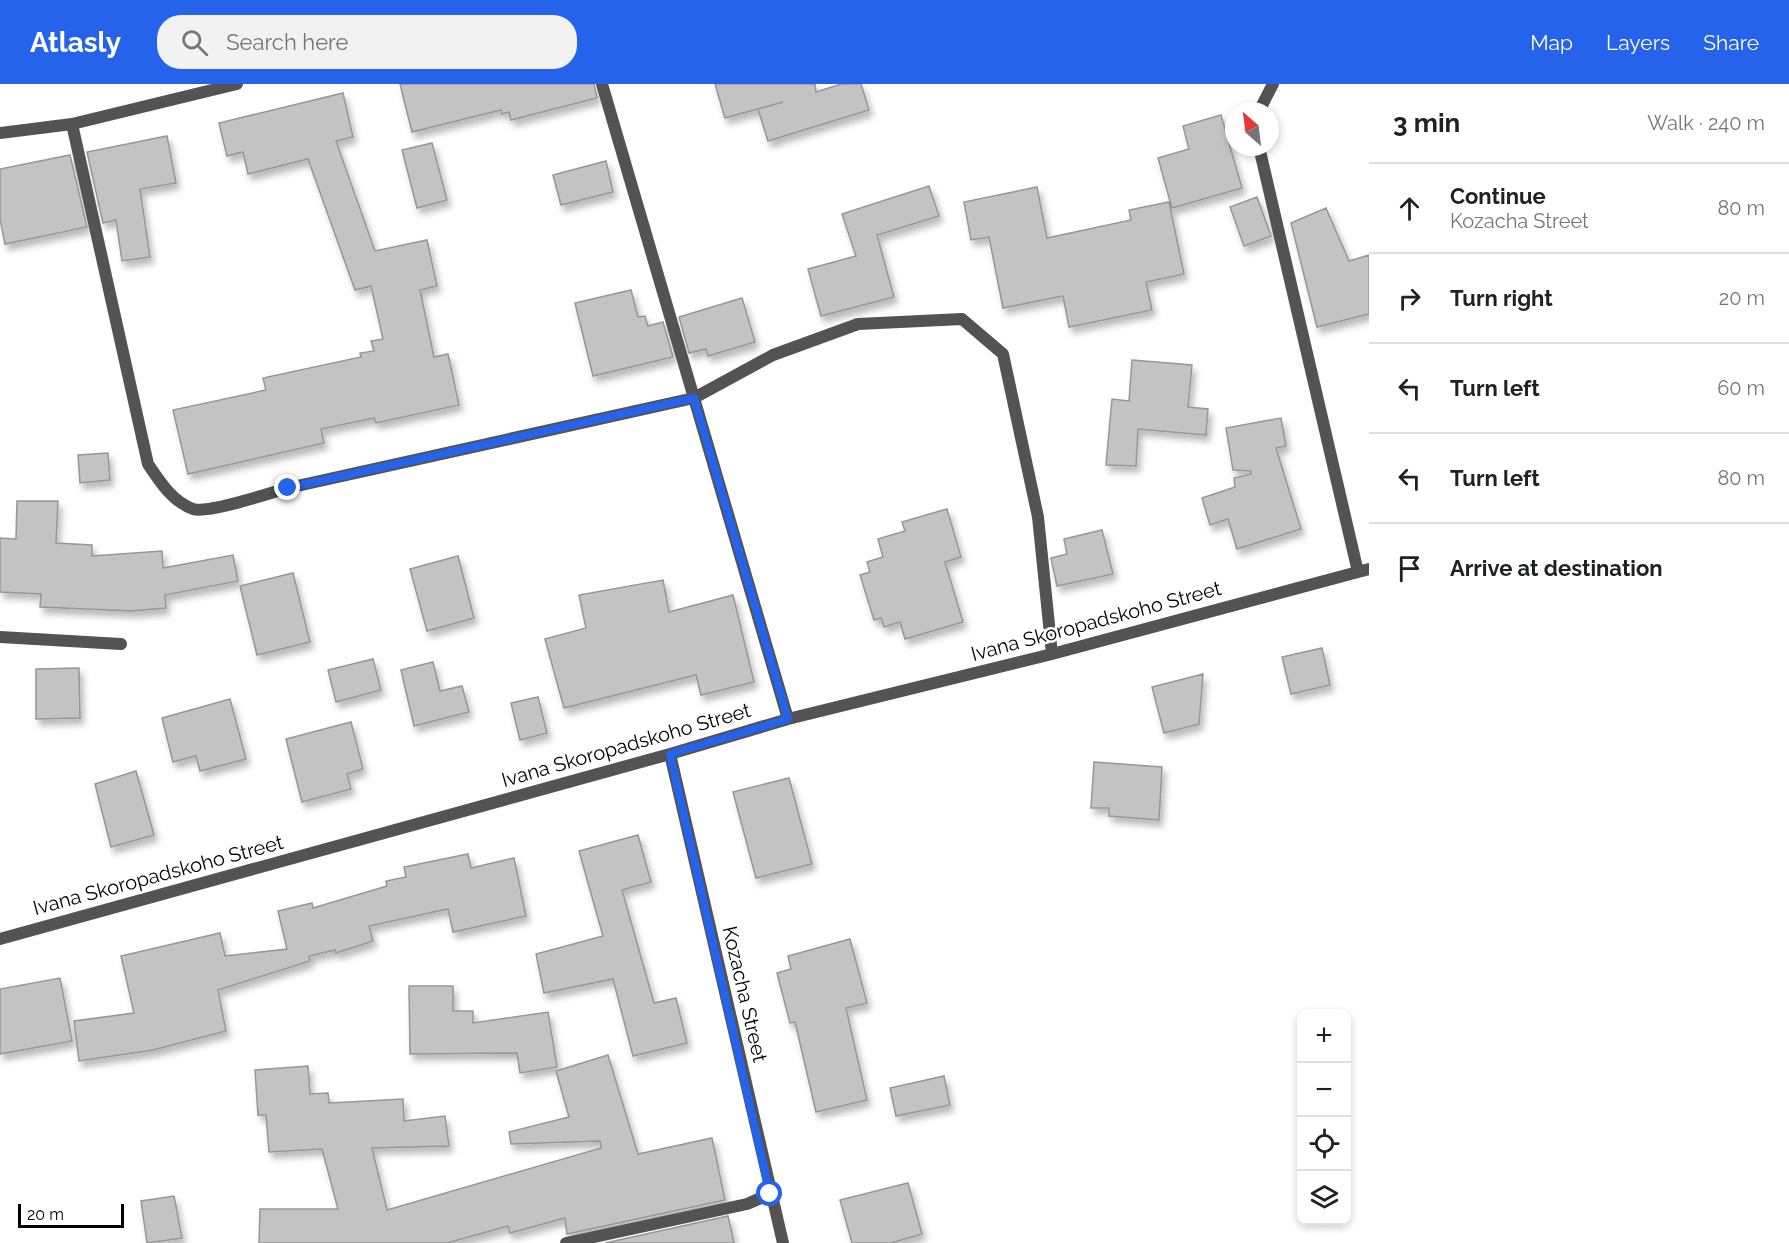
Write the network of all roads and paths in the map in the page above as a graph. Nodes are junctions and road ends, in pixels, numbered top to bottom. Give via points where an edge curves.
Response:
1 (237, 84) edge
2 (602, 84) edge
3 (1273, 84) edge
4 (1264, 102) edge
5 (72, 124) junction
6 (0, 133) edge
7 (1260, 156) edge
8 (694, 398) junction
9 (1364, 571) edge
10 (0, 637) edge
11 (121, 644) dead end
12 (1052, 654) junction
13 (788, 719) junction
14 (670, 754) junction
15 (0, 939) edge
16 (770, 1194) junction
17 (566, 1243) edge
18 (783, 1243) edge

1 - 5 street
2 - 8 street
3 - 4 street
5 - 6 street
5 - 8 street via 148,464 168,493 195,509
7 - 9 street
8 - 12 street via 773,356 858,324 962,319 1003,354 1038,518
8 - 13 street
9 - 12 street, Ivana Skoropadskoho Street
10 - 11 street
12 - 13 street, Ivana Skoropadskoho Street
13 - 14 street, Ivana Skoropadskoho Street
14 - 15 street, Ivana Skoropadskoho Street
14 - 16 street, Kozacha Street
16 - 17 street via 747,1204
16 - 18 street, Kozacha Street

